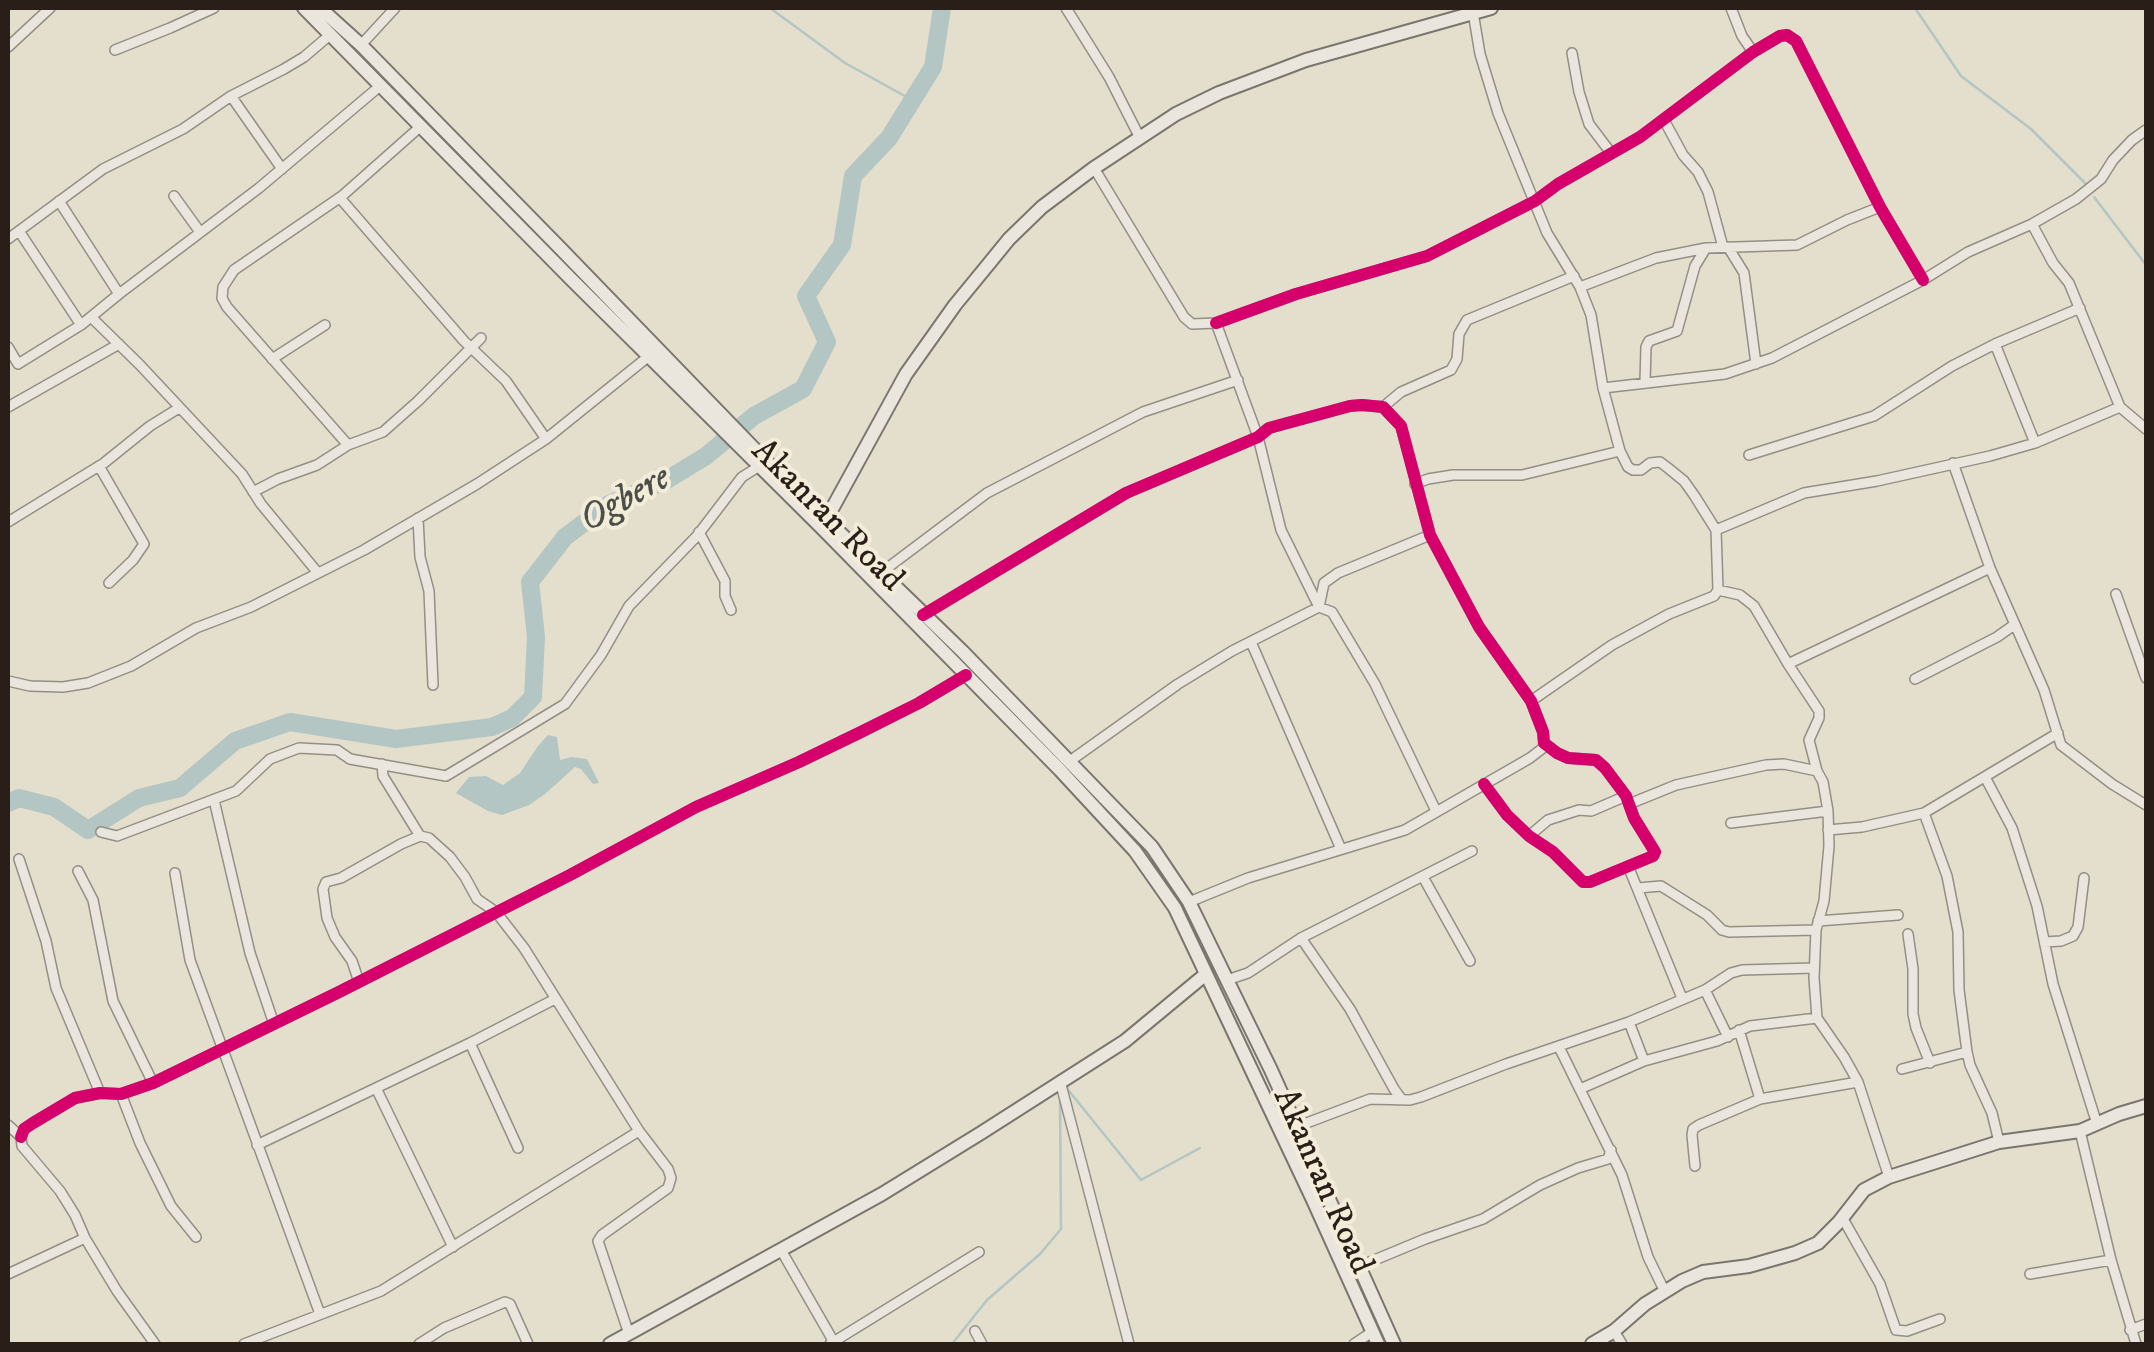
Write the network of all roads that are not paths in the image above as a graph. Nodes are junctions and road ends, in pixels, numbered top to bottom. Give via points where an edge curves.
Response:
1 (50, 8) edge
2 (214, 8) edge
3 (304, 8) edge
4 (320, 8) edge
5 (396, 8) edge
6 (1066, 8) edge
7 (1491, 8) edge
8 (1731, 8) edge
9 (1472, 10) edge
10 (331, 34) junction
11 (361, 45) junction
12 (8, 47) edge
13 (115, 50) dead end
14 (1754, 52) junction
15 (1572, 54) dead end
16 (380, 86) junction
17 (231, 96) junction
18 (1664, 120) junction
19 (421, 126) junction
20 (2146, 130) edge
21 (1140, 138) junction
22 (1611, 154) junction
23 (282, 168) junction
24 (1094, 168) junction
25 (174, 196) dead end
26 (340, 198) junction
27 (1534, 200) junction
28 (59, 201) junction
29 (1880, 207) junction
30 (2032, 224) junction
31 (20, 231) junction
32 (200, 232) junction
33 (8, 239) edge
34 (1746, 246) junction
35 (1725, 247) junction
36 (1706, 248) junction
37 (555, 253) junction
38 (1738, 261) junction
39 (1574, 276) junction
40 (1923, 280) junction
41 (1580, 287) junction
42 (118, 294) junction
43 (2080, 308) junction
44 (91, 317) junction
45 (1216, 322) junction
46 (81, 325) junction
47 (325, 325) dead end
48 (481, 338) dead end
49 (118, 344) junction
50 (1995, 344) junction
51 (8, 347) edge
52 (472, 349) junction
53 (649, 356) junction
54 (272, 359) junction
55 (1756, 364) junction
56 (1238, 380) junction
57 (1645, 382) junction
58 (1603, 388) junction
59 (2120, 406) junction
60 (8, 407) edge
61 (179, 408) junction
62 (1382, 408) junction
63 (723, 422) junction
64 (2146, 428) edge
65 (738, 437) junction
66 (1258, 437) junction
67 (546, 439) junction
68 (2035, 442) junction
69 (348, 446) junction
70 (1620, 452) junction
71 (1750, 455) dead end
72 (1953, 463) junction
73 (100, 466) junction
74 (758, 467) junction
75 (1415, 484) junction
76 (253, 492) junction
77 (418, 518) junction
78 (827, 518) junction
79 (8, 522) edge
80 (1716, 530) junction
81 (699, 532) junction
82 (1430, 534) junction
83 (1990, 568) junction
84 (882, 572) junction
85 (318, 573) junction
86 (109, 583) dead end
87 (1718, 590) junction
88 (2116, 594) dead end
89 (1319, 608) junction
90 (730, 610) dead end
91 (923, 615) junction
92 (2014, 626) junction
93 (1251, 642) junction
94 (1788, 664) junction
95 (966, 675) junction
96 (2146, 678) edge
97 (1916, 680) dead end
98 (8, 681) edge
99 (433, 685) dead end
100 (1531, 701) junction
101 (2058, 733) junction
102 (1544, 743) junction
103 (1070, 762) junction
104 (382, 764) junction
105 (1817, 771) junction
106 (1985, 777) junction
107 (1484, 784) junction
108 (214, 800) junction
109 (1628, 800) junction
110 (2146, 806) edge
111 (1436, 811) junction
112 (1828, 811) junction
113 (1924, 813) junction
114 (1731, 823) dead end
115 (1828, 830) junction
116 (101, 832) dead end
117 (420, 836) junction
118 (1529, 836) junction
119 (1341, 849) junction
120 (1472, 851) dead end
121 (19, 859) dead end
122 (1628, 866) junction
123 (78, 871) dead end
124 (175, 872) dead end
125 (1423, 878) junction
126 (2084, 878) dead end
127 (1638, 888) junction
128 (1189, 902) junction
129 (496, 912) junction
130 (1898, 915) dead end
131 (1817, 926) junction
132 (1908, 934) dead end
133 (1301, 938) junction
134 (2045, 942) junction
135 (1470, 961) dead end
136 (1814, 968) junction
137 (1206, 974) junction
138 (1227, 980) junction
139 (359, 982) junction
140 (1705, 990) junction
141 (1682, 998) junction
142 (555, 999) junction
143 (1242, 1010) junction
144 (1226, 1015) junction
145 (1817, 1018) junction
146 (1629, 1022) junction
147 (274, 1024) junction
148 (1739, 1030) junction
149 (1728, 1037) junction
150 (470, 1043) junction
151 (1559, 1047) junction
152 (222, 1048) junction
153 (1967, 1052) junction
154 (1644, 1060) junction
155 (1930, 1063) junction
156 (1902, 1070) dead end
157 (1060, 1081) junction
158 (153, 1082) junction
159 (1858, 1082) junction
160 (376, 1088) junction
161 (1580, 1089) junction
162 (100, 1093) junction
163 (121, 1094) junction
164 (1760, 1099) junction
165 (1402, 1100) junction
166 (2146, 1106) edge
167 (2097, 1124) junction
168 (8, 1125) edge
169 (1296, 1126) junction
170 (639, 1131) junction
171 (2080, 1131) junction
172 (22, 1137) junction
173 (1999, 1142) junction
174 (258, 1145) junction
175 (518, 1148) dead end
176 (1611, 1150) junction
177 (1695, 1166) dead end
178 (1889, 1177) junction
179 (1842, 1217) junction
180 (196, 1237) dead end
181 (84, 1238) junction
182 (453, 1247) junction
183 (781, 1250) junction
184 (979, 1252) dead end
185 (2112, 1260) junction
186 (1360, 1266) junction
187 (8, 1274) edge
188 (2030, 1274) dead end
189 (1665, 1292) junction
190 (320, 1314) junction
191 (1940, 1319) dead end
192 (2146, 1324) edge
193 (2130, 1330) junction
194 (1614, 1331) junction
195 (275, 1332) junction
196 (976, 1332) dead end
197 (629, 1334) junction
198 (1375, 1338) edge
199 (155, 1344) edge
200 (244, 1344) edge
201 (278, 1344) edge
202 (419, 1344) edge
203 (528, 1344) edge
204 (610, 1344) edge
205 (833, 1344) edge
206 (982, 1344) edge
207 (1129, 1344) edge
208 (1354, 1344) edge
209 (1394, 1344) edge
210 (1592, 1344) edge
211 (1622, 1344) edge
212 (2136, 1344) edge

1 - 12 street
2 - 13 street
3 - 10 main road, Akanran Road
4 - 11 main road, Akanran Road
5 - 11 street
6 - 21 street
7 - 9 main road
8 - 14 street
9 - 21 main road via 1219,93
9 - 27 street via 1498,113
10 - 16 main road, Akanran Road
10 - 17 street via 304,57
11 - 37 main road, Akanran Road
14 - 18 street
14 - 29 street via 1787,34 1796,42
15 - 22 street via 1590,124
16 - 19 main road, Akanran Road
16 - 23 street
17 - 23 street
17 - 28 street
18 - 22 street
18 - 35 street via 1708,192
19 - 26 street
19 - 37 main road, Akanran Road
20 - 30 street via 2088,190
21 - 24 main road
22 - 27 street
23 - 32 street
24 - 45 street via 1184,317 1192,324
24 - 78 main road via 1009,240 955,305 906,374
25 - 32 street
26 - 52 street
26 - 54 street via 234,270 222,287 227,307
27 - 39 street
27 - 45 street via 1427,256
28 - 31 street
28 - 42 street
29 - 34 street via 1798,245
29 - 40 street
30 - 40 street
30 - 43 street
31 - 33 street
31 - 46 street
32 - 42 street
34 - 35 street
34 - 38 street
35 - 36 street
35 - 38 street
36 - 41 street via 1656,258
36 - 57 street via 1694,266 1677,331 1646,346
37 - 53 main road, Akanran Road
37 - 63 main road, Akanran Road
38 - 55 street
39 - 41 street
39 - 62 street via 1467,320 1451,370
40 - 55 street
41 - 58 street
42 - 44 street
43 - 50 street
43 - 59 street
44 - 46 street
44 - 49 street
45 - 56 street
46 - 51 street via 18,364
47 - 54 street
48 - 52 street
49 - 60 street
49 - 61 street
50 - 68 street
50 - 71 street via 1874,416
52 - 67 street via 506,381
52 - 69 street via 383,432
53 - 63 main road, Akanran Road
53 - 67 street
54 - 69 street
55 - 57 street
56 - 66 street
56 - 84 street via 1143,412 987,493
57 - 58 street
58 - 70 street
59 - 64 street
59 - 68 street
61 - 73 street
61 - 76 street
62 - 66 street via 1362,405 1307,416
62 - 75 street via 1401,426
63 - 65 main road, Akanran Road
65 - 74 main road, Akanran Road
65 - 78 main road, Akanran Road
66 - 89 street via 1281,530
66 - 91 street via 1126,494
67 - 77 street
68 - 72 street
69 - 76 street
70 - 75 street via 1522,474 1453,475
70 - 80 street via 1634,470 1660,462 1668,468
72 - 80 street via 1804,493
72 - 83 street
73 - 79 street
73 - 86 street via 144,544
74 - 81 street via 742,477
74 - 95 main road, Akanran Road
75 - 82 street
76 - 85 street
77 - 85 street
77 - 99 street
78 - 84 main road, Akanran Road
80 - 87 street
81 - 90 street via 725,581
81 - 104 street via 629,606 565,704 446,776
82 - 89 street via 1338,573 1324,583
82 - 100 street via 1479,627
83 - 92 street
83 - 94 street
84 - 91 main road, Akanran Road
85 - 98 street via 88,682 63,688
87 - 94 street via 1754,606
87 - 100 street via 1612,645
88 - 96 street
89 - 93 street
89 - 111 street via 1332,612 1375,684
91 - 103 main road, Akanran Road
92 - 97 street
92 - 101 street
93 - 103 street via 1178,684
93 - 119 street
94 - 105 street via 1819,711 1809,740
95 - 129 street
95 - 137 main road, Akanran Road via 1135,851 1175,908
100 - 102 street
101 - 106 street
101 - 110 street via 2066,751
102 - 107 street
102 - 109 street via 1568,758 1596,760
103 - 128 main road, Akanran Road via 1152,847
104 - 108 street via 337,750 299,748 270,758 236,791
104 - 117 street
105 - 109 street via 1766,765
105 - 112 street
106 - 113 street
106 - 134 street via 2012,828
107 - 111 street
107 - 118 street
108 - 116 street via 117,836
108 - 147 street
109 - 118 street via 1548,820
109 - 122 street via 1655,852
111 - 119 street via 1405,830
112 - 114 street
112 - 115 street
113 - 115 street
113 - 153 street via 1958,932
115 - 131 street
117 - 129 street via 450,857 477,899
117 - 139 street via 326,882 327,918
118 - 122 street via 1583,882
119 - 128 street
120 - 125 street
121 - 162 street via 56,988
122 - 127 street
123 - 158 street via 93,900 113,1000
124 - 152 street via 190,960
125 - 133 street
125 - 135 street
126 - 134 street via 2073,936
127 - 131 street via 1661,886 1729,932
127 - 141 street
128 - 138 main road, Akanran Road
129 - 139 street
129 - 142 street
130 - 131 street
131 - 136 street
132 - 155 street via 1916,1028
133 - 138 street
133 - 165 street
134 - 167 street
136 - 140 street via 1742,970
136 - 145 street
137 - 144 main road, Akanran Road
137 - 157 main road via 1124,1041
138 - 143 main road, Akanran Road
139 - 147 street
140 - 141 street
140 - 149 street
141 - 146 street
142 - 150 street
142 - 170 street
143 - 144 main road
143 - 169 main road, Akanran Road
144 - 198 main road, Akanran Road
145 - 148 street
145 - 159 street
146 - 151 street
146 - 154 street
147 - 152 street
148 - 149 street
148 - 164 street
149 - 154 street
150 - 160 street
150 - 175 street
151 - 161 street
151 - 165 street
152 - 158 street
152 - 174 street
153 - 155 street
153 - 173 street
154 - 161 street
155 - 156 street
157 - 183 main road
157 - 207 street
158 - 163 street
159 - 164 street
159 - 178 street
160 - 174 street
160 - 182 street
161 - 176 street
162 - 163 street
162 - 172 street via 75,1098 24,1129
163 - 180 street via 171,1206
164 - 177 street via 1694,1129
165 - 169 street via 1370,1099
166 - 167 main road
167 - 171 main road
168 - 172 street
169 - 186 main road, Akanran Road
170 - 182 street
170 - 197 street via 668,1169 668,1188 598,1241
171 - 173 main road
171 - 185 street
172 - 181 street
173 - 178 main road
174 - 190 street
176 - 186 street via 1608,1159 1540,1185 1483,1219
176 - 189 street
178 - 179 main road via 1864,1190
179 - 189 main road via 1818,1243 1795,1254 1703,1272
179 - 191 street via 1880,1284 1896,1330
181 - 187 street
181 - 199 street
182 - 190 street via 381,1291
183 - 197 main road
183 - 205 street
184 - 205 street
185 - 188 street
185 - 193 street
186 - 209 main road, Akanran Road
189 - 194 main road
190 - 195 street
192 - 193 street
193 - 212 street
194 - 210 main road
194 - 211 street
195 - 200 street
195 - 201 street
196 - 206 street
197 - 204 main road
198 - 208 street
202 - 203 street via 504,1302

